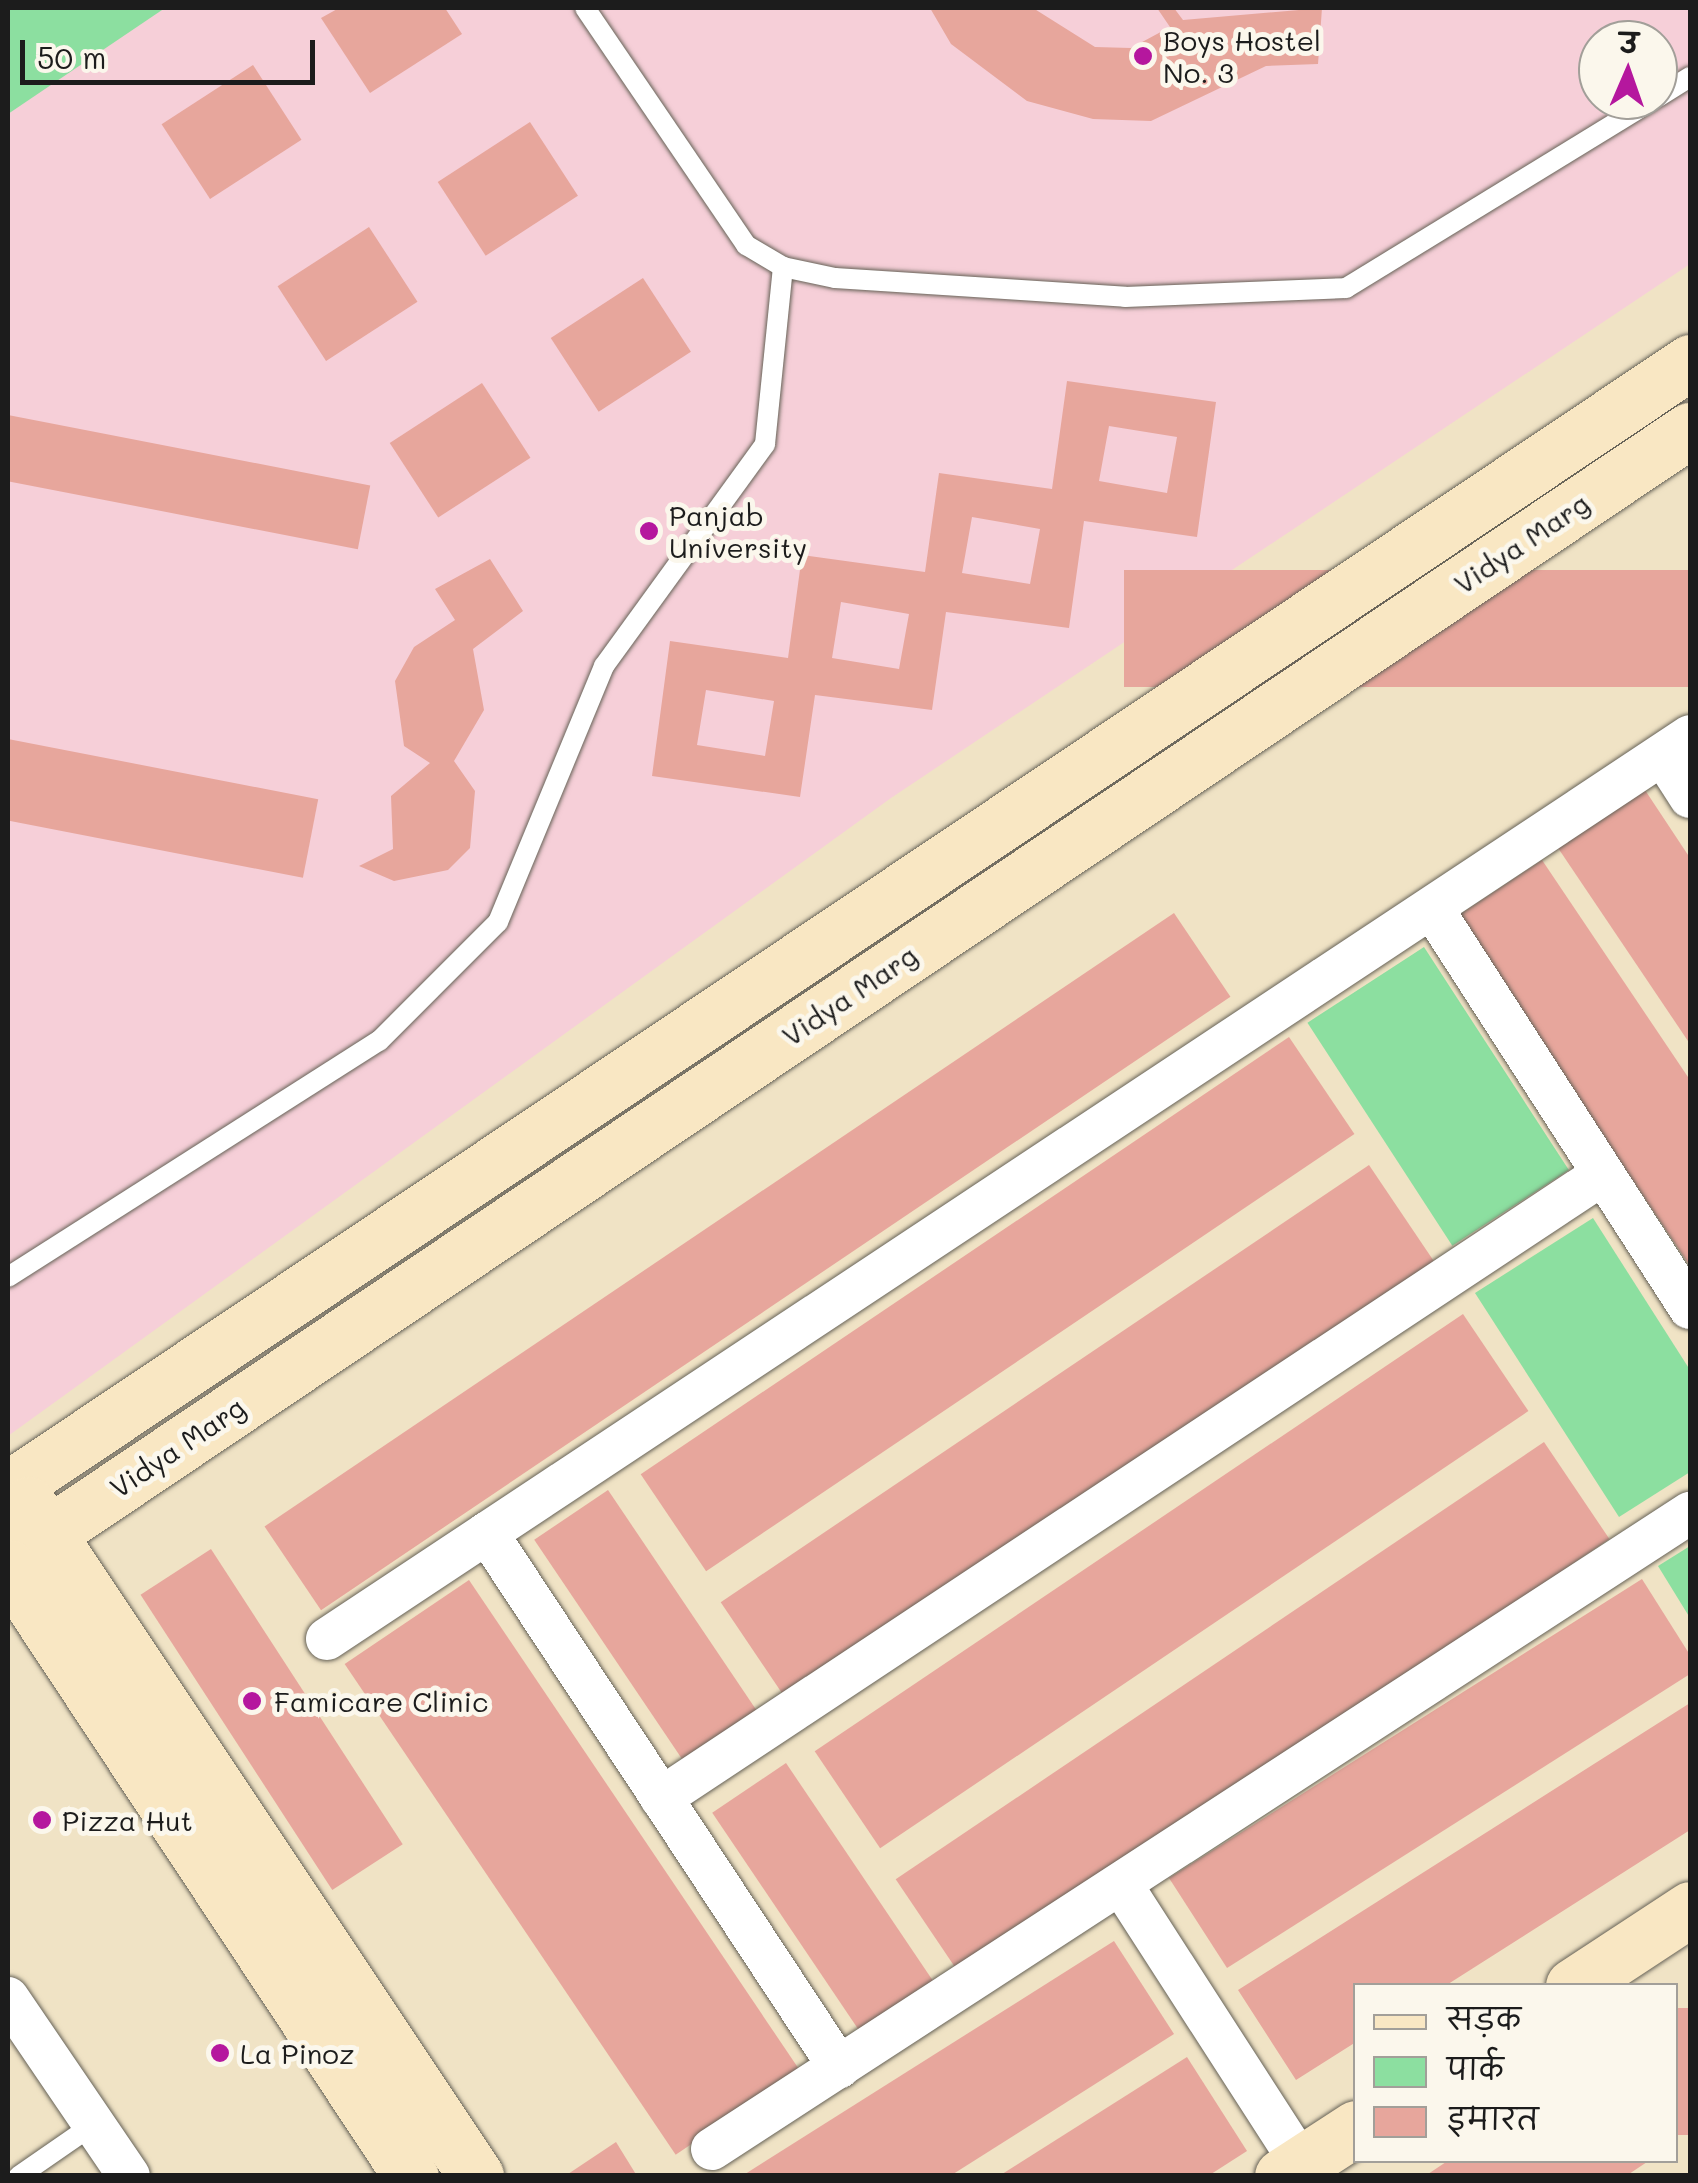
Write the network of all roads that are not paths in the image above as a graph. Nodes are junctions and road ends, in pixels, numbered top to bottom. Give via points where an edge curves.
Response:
1 (585, 8) edge
2 (1620, 120) edge
3 (783, 267) junction
4 (1690, 362) edge
5 (1690, 430) edge
6 (1676, 746) edge
7 (1690, 796) edge
8 (1432, 908) junction
9 (1604, 1174) junction
10 (8, 1277) edge
11 (1690, 1308) edge
12 (11, 1486) edge
13 (1690, 1513) edge
14 (486, 1533) junction
15 (21, 1554) edge
16 (327, 1639) dead end
17 (661, 1798) junction
18 (1121, 1884) junction
19 (1690, 1909) edge
20 (1578, 1983) edge
21 (8, 1998) edge
22 (839, 2067) junction
23 (94, 2124) junction
24 (1353, 2130) edge
25 (712, 2149) dead end
26 (1298, 2171) edge
27 (19, 2176) edge
28 (129, 2176) edge
29 (411, 2176) edge
30 (476, 2176) edge

1 - 3 lane via 746,245
2 - 3 lane via 1346,288 1125,297
3 - 10 lane via 765,444 604,666 498,922 379,1041
4 - 12 main road, Vidya Marg
5 - 15 main road, Vidya Marg
6 - 7 street
6 - 8 street
8 - 9 street
8 - 14 street
9 - 11 street
9 - 17 street
12 - 15 main road
13 - 18 street
14 - 16 street
14 - 17 street
15 - 29 main road
15 - 30 main road
17 - 22 street
18 - 22 street
18 - 26 street
19 - 20 main road
21 - 23 street
22 - 25 street
23 - 27 lane
23 - 28 street
24 - 26 main road

